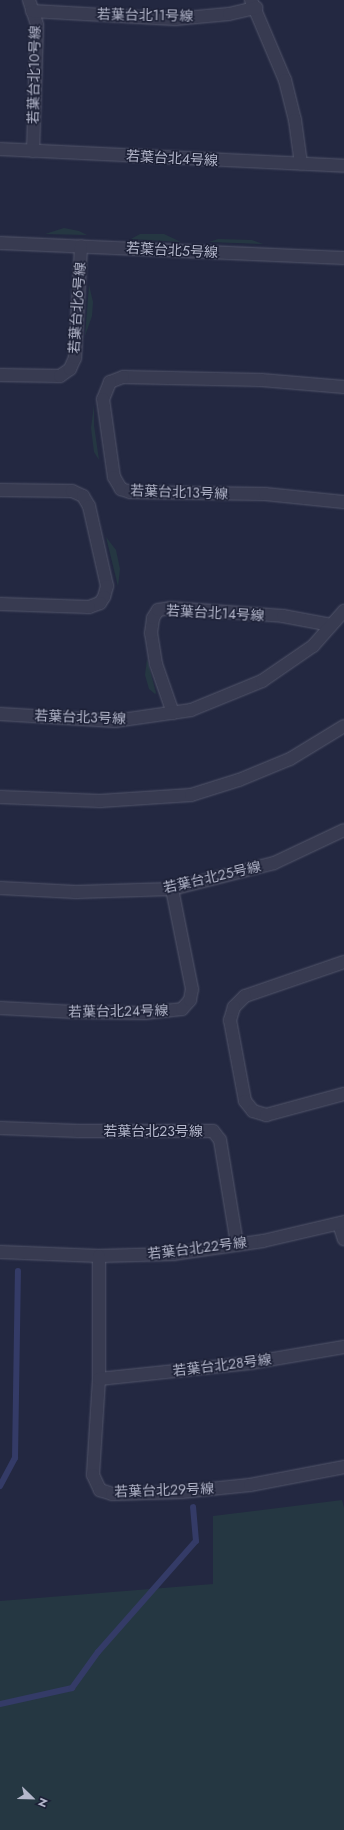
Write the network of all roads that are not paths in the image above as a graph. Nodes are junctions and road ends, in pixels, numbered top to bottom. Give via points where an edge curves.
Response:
1 (254, 4) edge
2 (30, 6) edge
3 (0, 149) edge
4 (33, 151) junction
5 (301, 164) junction
6 (344, 166) edge
7 (0, 242) edge
8 (81, 246) junction
9 (344, 258) edge
10 (0, 375) edge
11 (344, 387) edge
12 (0, 490) edge
13 (344, 502) edge
14 (0, 604) edge
15 (344, 611) edge
16 (331, 625) junction
17 (173, 713) junction
18 (0, 714) edge
19 (344, 726) edge
20 (0, 796) edge
21 (344, 830) edge
22 (0, 888) edge
23 (172, 889) junction
24 (344, 962) edge
25 (0, 1008) edge
26 (344, 1094) edge
27 (0, 1128) edge
28 (342, 1223) edge
29 (344, 1239) edge
30 (237, 1244) junction
31 (0, 1252) edge
32 (99, 1256) junction
33 (344, 1347) edge
34 (99, 1379) junction
35 (344, 1467) edge

1 - 2 street, 若葉台北11号線 via 229,14 175,19
1 - 5 street via 286,80
2 - 4 street, 若葉台北10号線 via 38,25
3 - 4 street, 若葉台北4号線
4 - 5 street, 若葉台北4号線
5 - 6 street, 若葉台北4号線
7 - 8 street, 若葉台北5号線
8 - 9 street, 若葉台北5号線
8 - 10 street, 若葉台北6号線 via 75,358 70,369 60,376
11 - 13 street, 若葉台北13号線 via 261,380 123,377 110,382 103,399 114,477 117,484 130,492 265,494
12 - 14 street via 72,491 83,496 89,506 107,586 100,603 89,607
15 - 16 street, 若葉台北3号線
16 - 17 street, 若葉台北3号線 via 313,646 262,681 191,710
16 - 17 street, 若葉台北14号線 via 283,616 170,608 158,610 153,618 151,633 156,664
17 - 18 street, 若葉台北3号線 via 115,721
19 - 20 street via 290,759 191,795 100,801
21 - 23 street, 若葉台北25号線 via 274,863
22 - 23 street, 若葉台北25号線 via 76,892
23 - 25 street, 若葉台北24号線 via 192,989 190,1000 182,1010 82,1012
24 - 26 street via 245,996 234,1007 230,1020 245,1101 253,1111 266,1116
27 - 30 street, 若葉台北23号線 via 79,1132 204,1129 213,1131 220,1140
28 - 29 street
28 - 30 street, 若葉台北22号線
30 - 32 street, 若葉台北22号線 via 173,1254
31 - 32 street, 若葉台北22号線
32 - 34 street, 若葉台北29号線
33 - 34 street, 若葉台北28号線 via 250,1363
34 - 35 street, 若葉台北29号線 via 93,1475 96,1487 104,1492 181,1492 250,1485

